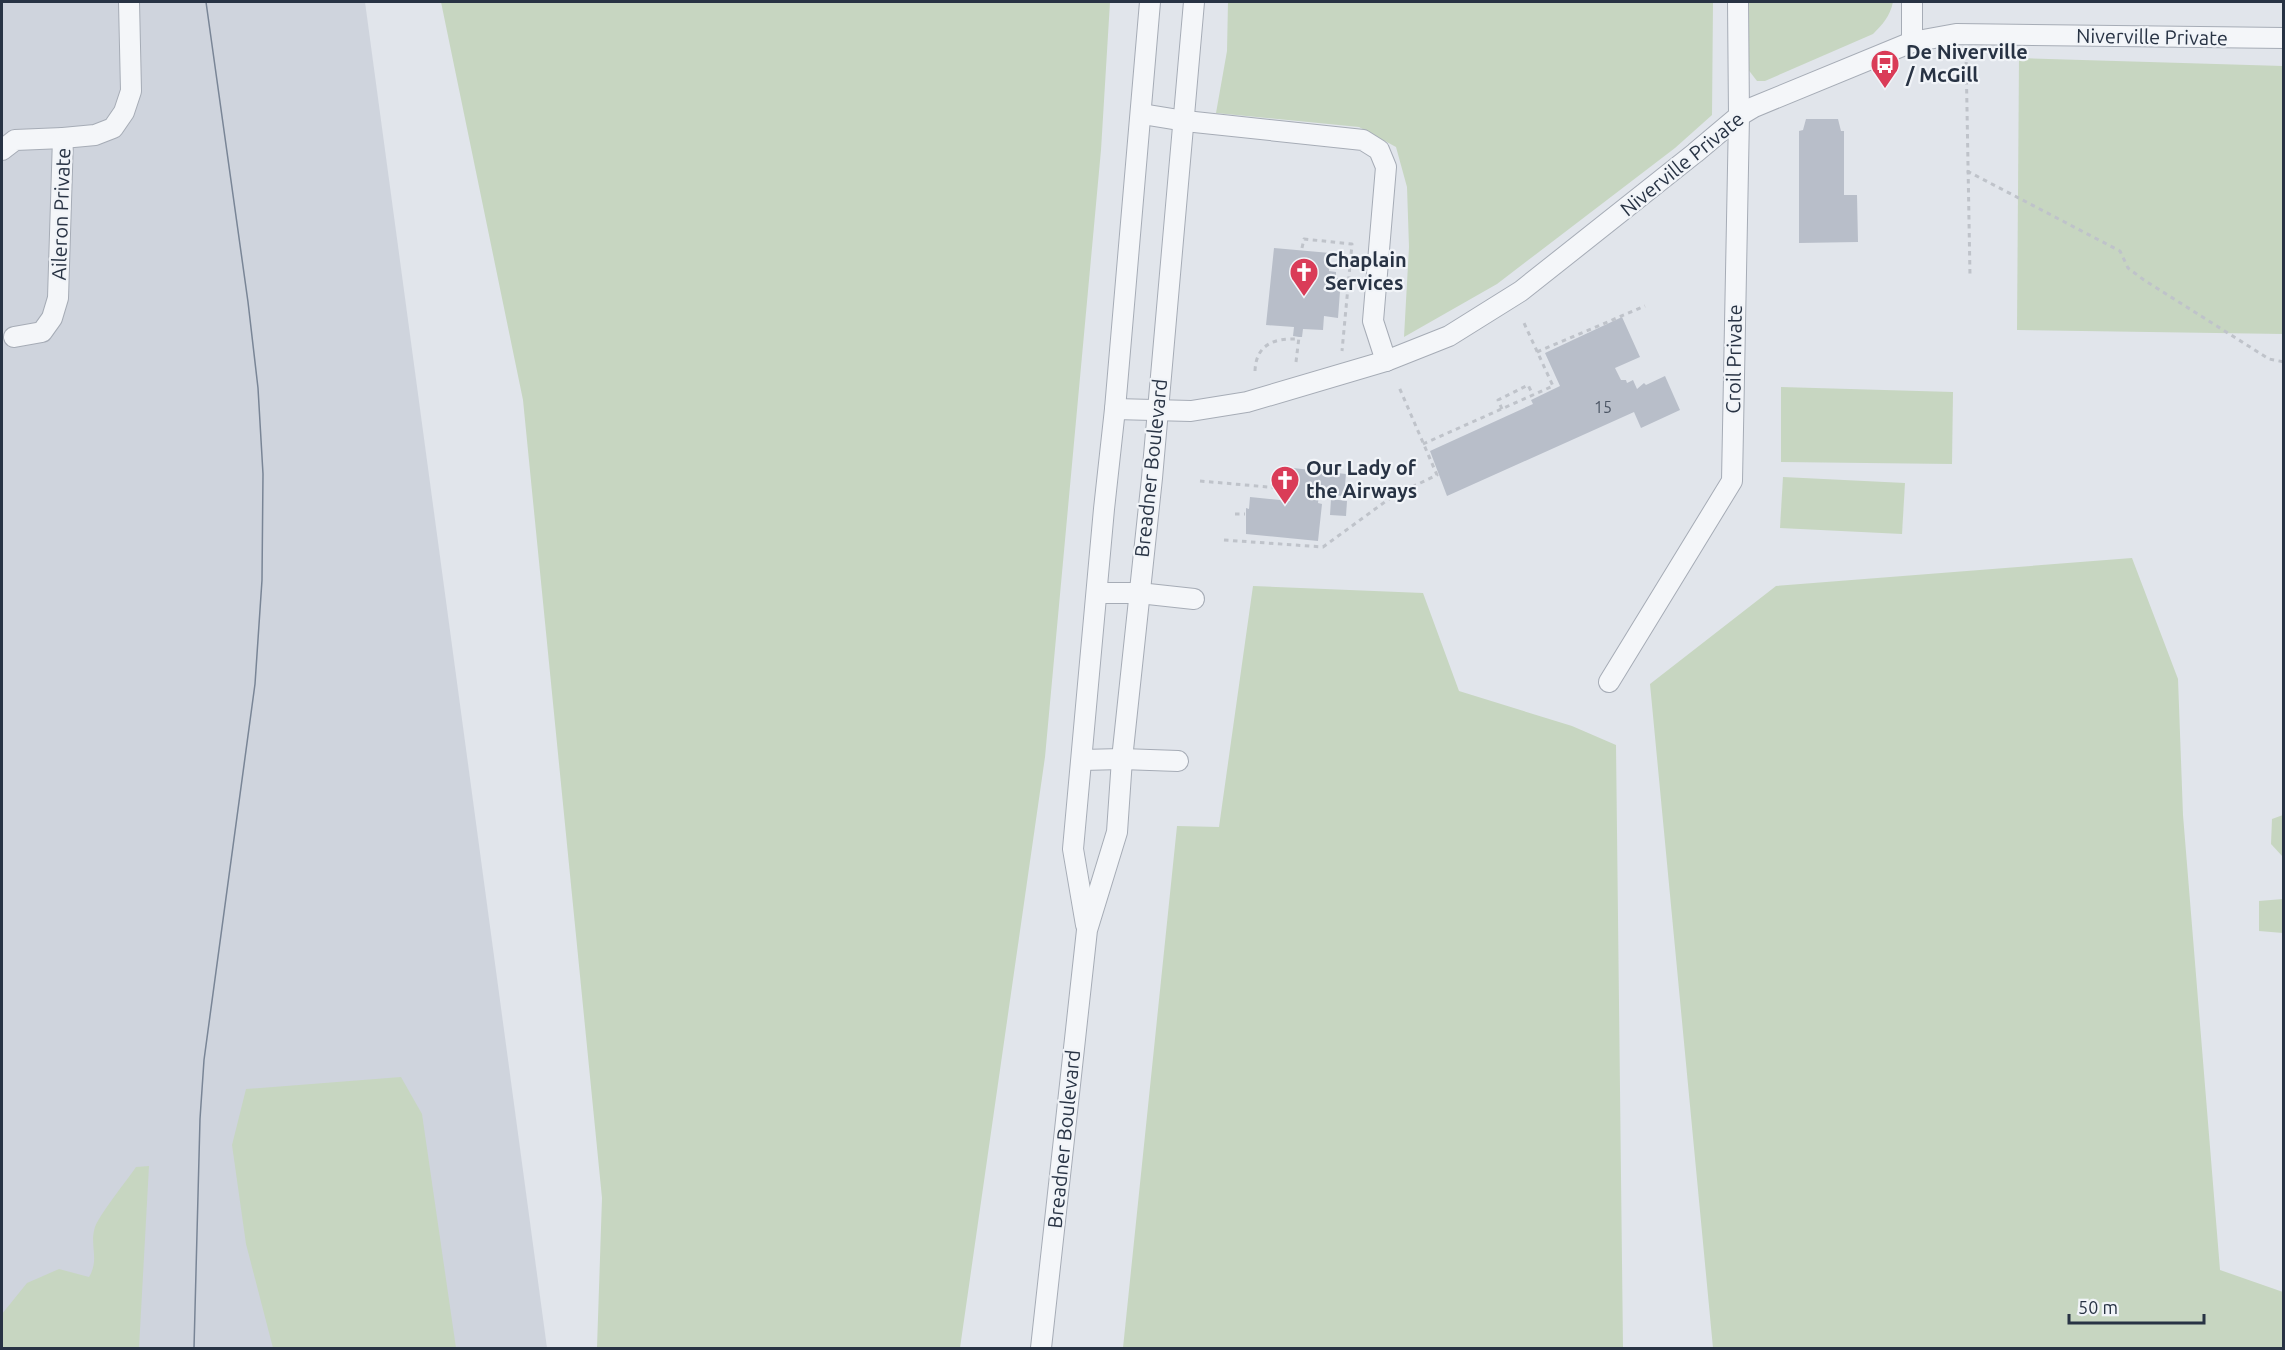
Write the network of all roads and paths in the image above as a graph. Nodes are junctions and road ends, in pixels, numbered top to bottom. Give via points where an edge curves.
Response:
1 (129, 2) edge
2 (1150, 2) edge
3 (1194, 2) edge
4 (1738, 2) edge
5 (1912, 2) edge
6 (2283, 38) edge
7 (1912, 42) junction
8 (1966, 53) dead end
9 (1142, 114) junction
10 (1738, 116) junction
11 (1185, 121) junction
12 (63, 138) junction
13 (2, 150) edge
14 (1967, 171) junction
15 (1302, 248) dead end
16 (1970, 276) dead end
17 (1646, 306) dead end
18 (1524, 323) dead end
19 (14, 337) dead end
20 (1342, 351) dead end
21 (1538, 352) junction
22 (1386, 361) junction
23 (1296, 362) dead end
24 (2283, 362) edge
25 (1255, 371) dead end
26 (1399, 387) dead end
27 (1533, 395) junction
28 (1116, 409) junction
29 (1502, 409) junction
30 (1157, 411) junction
31 (1423, 444) junction
32 (1200, 481) dead end
33 (1291, 489) dead end
34 (1235, 514) dead end
35 (1245, 514) dead end
36 (1224, 540) dead end
37 (1097, 593) junction
38 (1139, 593) junction
39 (1194, 599) dead end
40 (1609, 682) dead end
41 (1122, 759) junction
42 (1082, 760) junction
43 (1178, 762) dead end
44 (1087, 930) junction
45 (1041, 1348) edge

1 - 12 street, Aileron Private via 131,91 124,112 113,128 96,135
2 - 9 street, Breadner Boulevard
3 - 11 street, Breadner Boulevard
4 - 10 street, Croil Private
5 - 7 street
6 - 7 street, Niverville Private via 1956,34
7 - 10 street, Niverville Private
8 - 14 path
9 - 11 street
9 - 28 street, Breadner Boulevard
10 - 22 street, Niverville Private via 1521,291 1449,336
10 - 40 street, Croil Private via 1732,481
11 - 22 street via 1363,140 1379,150 1386,167 1373,321
11 - 30 street, Breadner Boulevard
12 - 13 street via 15,140
12 - 19 street, Aileron Private via 58,298 52,318 42,332
14 - 16 path
14 - 24 path via 2120,251 2128,268 2144,280 2269,359
15 - 20 path via 1304,239 1352,244
17 - 21 path
18 - 21 path
21 - 27 path via 1553,386
22 - 30 street, Niverville Private via 1247,402 1191,411
23 - 25 path via 1299,338 1283,338 1260,352
26 - 31 path
27 - 29 path
27 - 29 path via 1528,386 1498,400
28 - 30 street, Niverville Private
28 - 37 street, Breadner Boulevard
29 - 31 path
30 - 38 street, Breadner Boulevard
31 - 36 path via 1437,475 1393,496 1323,547
32 - 33 path
34 - 35 path
37 - 38 street
37 - 42 street, Breadner Boulevard
38 - 39 street
38 - 41 street, Breadner Boulevard
41 - 42 street
41 - 43 street
41 - 44 street, Breadner Boulevard via 1117,832
42 - 44 street, Breadner Boulevard via 1073,849
44 - 45 street, Breadner Boulevard

